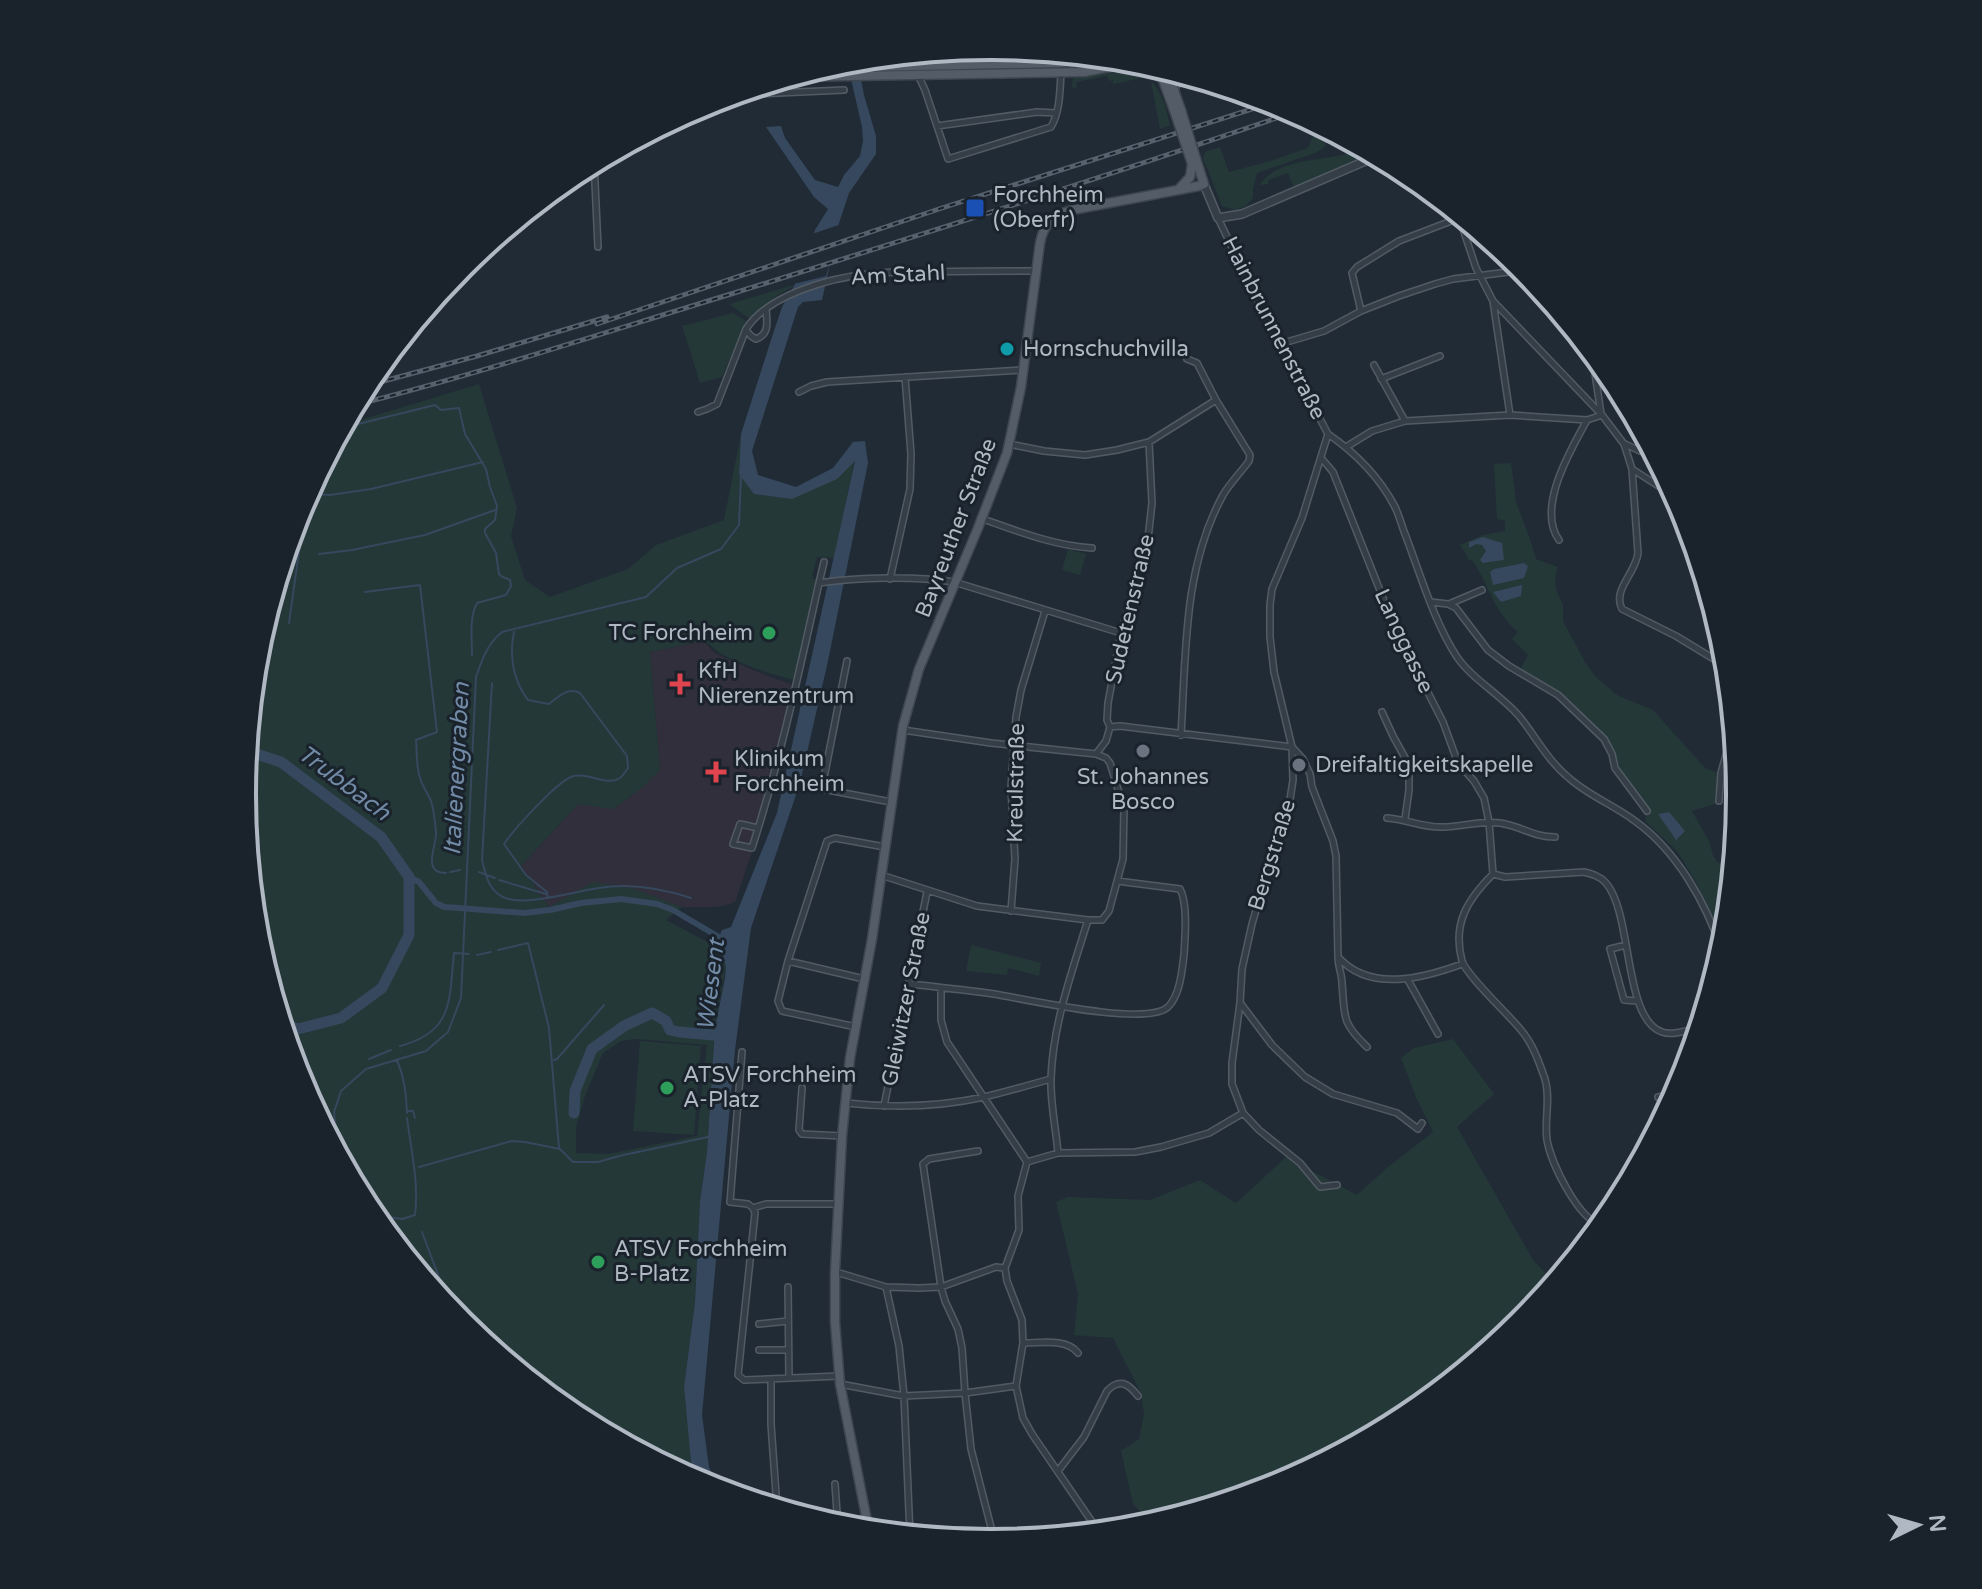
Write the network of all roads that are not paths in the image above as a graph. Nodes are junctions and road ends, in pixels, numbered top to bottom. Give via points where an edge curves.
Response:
1 (914, 64) edge
2 (1060, 64) edge
3 (1073, 65) edge
4 (1060, 68) junction
5 (1103, 69) edge
6 (916, 70) junction
7 (866, 71) edge
8 (1164, 81) edge
9 (1172, 83) edge
10 (1176, 84) edge
11 (1174, 89) junction
12 (844, 90) dead end
13 (773, 93) edge
14 (1178, 112) junction
15 (1056, 113) junction
16 (937, 126) junction
17 (1364, 162) edge
18 (1195, 163) junction
19 (595, 177) edge
20 (1204, 184) junction
21 (1177, 191) junction
22 (1218, 218) junction
23 (1448, 220) edge
24 (1464, 233) edge
25 (598, 247) dead end
26 (1036, 271) junction
27 (1507, 272) edge
28 (1480, 276) junction
29 (1493, 301) junction
30 (766, 309) junction
31 (1361, 311) junction
32 (746, 329) junction
33 (1280, 344) junction
34 (1440, 356) dead end
35 (1187, 359) dead end
36 (1374, 365) dead end
37 (1023, 370) junction
38 (905, 377) junction
39 (1596, 378) edge
40 (1381, 379) junction
41 (1597, 383) joint
42 (799, 392) dead end
43 (1216, 400) junction
44 (698, 412) dead end
45 (1510, 415) junction
46 (1602, 415) junction
47 (1587, 420) junction
48 (1405, 421) junction
49 (1328, 434) junction
50 (1149, 442) junction
51 (1009, 444) junction
52 (1624, 444) junction
53 (1346, 447) junction
54 (1640, 451) edge
55 (1321, 458) junction
56 (1632, 469) junction
57 (1657, 485) edge
58 (982, 519) junction
59 (1559, 540) dead end
60 (1092, 548) dead end
61 (824, 562) dead end
62 (890, 579) junction
63 (954, 582) junction
64 (822, 583) junction
65 (1482, 590) dead end
66 (1431, 602) junction
67 (1448, 604) junction
68 (1045, 611) junction
69 (1121, 633) junction
70 (1712, 658) edge
71 (847, 661) dead end
72 (1382, 712) dead end
73 (1110, 727) junction
74 (902, 730) junction
75 (1181, 735) junction
76 (1106, 741) junction
77 (1013, 745) junction
78 (1292, 747) junction
79 (1096, 754) junction
80 (1106, 758) junction
81 (1725, 760) edge
82 (802, 785) dead end
83 (822, 788) junction
84 (1719, 801) dead end
85 (891, 802) junction
86 (1647, 811) dead end
87 (1387, 818) dead end
88 (1405, 819) junction
89 (1489, 822) junction
90 (758, 828) junction
91 (1555, 837) dead end
92 (885, 847) junction
93 (1493, 874) junction
94 (881, 875) junction
95 (1117, 881) junction
96 (927, 892) junction
97 (1011, 911) junction
98 (1088, 920) junction
99 (1713, 927) edge
100 (1626, 945) junction
101 (1338, 957) junction
102 (788, 961) junction
103 (1462, 964) junction
104 (1351, 970) junction
105 (1342, 978) junction
106 (865, 979) junction
107 (1408, 980) junction
108 (909, 984) junction
109 (941, 988) junction
110 (1637, 1001) junction
111 (1240, 1003) junction
112 (1062, 1006) junction
113 (856, 1027) junction
114 (1687, 1029) edge
115 (1438, 1034) dead end
116 (1367, 1047) dead end
117 (742, 1052) dead end
118 (1051, 1079) junction
119 (802, 1088) dead end
120 (984, 1097) junction
121 (845, 1103) junction
122 (884, 1106) junction
123 (1243, 1113) junction
124 (1422, 1123) dead end
125 (842, 1136) junction
126 (978, 1151) dead end
127 (1058, 1153) junction
128 (1027, 1162) junction
129 (1337, 1185) dead end
130 (838, 1204) junction
131 (753, 1208) junction
132 (1590, 1219) edge
133 (1005, 1268) junction
134 (835, 1272) junction
135 (788, 1287) dead end
136 (886, 1287) junction
137 (941, 1287) junction
138 (788, 1321) junction
139 (759, 1324) dead end
140 (1023, 1343) junction
141 (759, 1350) dead end
142 (788, 1350) junction
143 (1078, 1353) dead end
144 (789, 1378) junction
145 (771, 1379) junction
146 (840, 1380) junction
147 (1016, 1386) junction
148 (965, 1393) junction
149 (904, 1396) junction
150 (1138, 1396) dead end
151 (1058, 1471) junction
152 (835, 1484) dead end
153 (776, 1496) edge
154 (837, 1512) edge
155 (867, 1518) edge
156 (1092, 1522) edge
157 (910, 1524) edge
158 (991, 1529) edge

1 - 6 street
2 - 4 street
3 - 4 main road
4 - 5 main road
4 - 6 main road
4 - 15 street
6 - 7 main road
6 - 16 street
8 - 14 main road
9 - 11 main road
10 - 11 main road
11 - 14 main road
12 - 13 street
14 - 18 main road, bridge
15 - 16 street
15 - 16 street via 1051,127 948,159
17 - 22 street via 1242,214
18 - 20 main road
18 - 21 main road
19 - 25 street
20 - 21 main road, Bayreuther Straße
20 - 22 street, Hainbrunnenstraße
21 - 26 main road, Bayreuther Straße via 1056,215 1042,233
22 - 33 street, Hainbrunnenstraße
23 - 31 street via 1357,267 1352,273
24 - 28 street
26 - 30 street, Am Stahl via 870,273 825,282
26 - 37 main road, Bayreuther Straße
27 - 28 street
28 - 29 street
28 - 31 street via 1435,284
29 - 45 street
29 - 46 street
30 - 32 street, Am Stahl
30 - 32 street via 762,337 756,339
31 - 33 street via 1324,331
32 - 44 street, Am Stahl via 717,404
33 - 49 street, Hainbrunnenstraße
34 - 40 street
35 - 43 street via 1197,363
36 - 40 street
37 - 38 street
37 - 51 main road, Bayreuther Straße
38 - 42 street via 827,382
38 - 62 street via 910,489
39 - 41 street
40 - 48 street
41 - 46 street
43 - 50 street
43 - 75 street via 1250,455 1207,527 1190,597
45 - 47 street
45 - 48 street
46 - 47 street
46 - 52 street
47 - 59 street via 1555,487 1551,521
48 - 53 street via 1372,431
49 - 53 street, Hainbrunnenstraße
49 - 55 street, Bergstraße
50 - 51 street via 1085,455
50 - 69 street, Sudetenstraße via 1148,539
51 - 58 main road, Bayreuther Straße
52 - 54 street
52 - 56 street
53 - 66 street, Hainbrunnenstraße via 1394,505
55 - 78 street, Bergstraße via 1270,605 1274,672
55 - 89 street, Langgasse via 1333,472 1387,612 1458,763 1484,798
56 - 57 street
56 - 70 street via 1638,553 1619,605
58 - 60 street
58 - 63 main road, Bayreuther Straße
61 - 64 street
62 - 63 street
62 - 64 street
63 - 68 street
63 - 74 main road, Bayreuther Straße via 919,669
64 - 90 street
65 - 67 street
66 - 67 street
66 - 99 street, Hainbrunnenstraße via 1460,660 1518,715 1558,768 1589,794 1633,819 1674,857
67 - 86 street via 1488,650 1558,695 1604,739 1615,768
68 - 69 street
68 - 77 street, Kreulstraße via 1021,690
69 - 73 street, Sudetenstraße via 1108,703
71 - 83 street
72 - 88 street via 1409,765
73 - 75 street
73 - 76 street, Sudetenstraße
74 - 77 street
74 - 85 main road, Bayreuther Straße
75 - 78 street
76 - 79 street
76 - 80 street
77 - 79 street
77 - 97 street, Kreulstraße
78 - 101 street via 1310,774 1333,841
78 - 111 street, Bergstraße via 1289,806 1252,924
79 - 80 street
80 - 95 street via 1124,809
81 - 84 street
82 - 83 street
83 - 85 street
85 - 92 main road, Bayreuther Straße
87 - 88 street
88 - 89 street via 1442,827
89 - 91 street
89 - 93 street, Langgasse
90 - 90 street via 740,824 733,844 752,848
92 - 94 main road, Bayreuther Straße
92 - 102 street via 827,841
93 - 100 street via 1596,875 1615,901
93 - 103 street via 1474,893 1461,921
94 - 96 street
94 - 106 main road, Bayreuther Straße
95 - 98 street via 1109,911 1102,920
95 - 112 street via 1180,889 1185,898 1184,953 1173,999 1158,1012 1129,1014
96 - 97 street
96 - 108 street, Gleiwitzer Straße
97 - 98 street
98 - 112 street
100 - 110 street
100 - 110 street via 1610,949 1624,1000
101 - 104 street
101 - 105 street
102 - 106 street
102 - 113 street via 778,1001 782,1011
103 - 107 street
103 - 132 street via 1523,1032 1539,1060 1548,1090 1548,1143 1566,1186
104 - 105 street
104 - 107 street
105 - 116 street via 1346,1024
106 - 113 main road, Bayreuther Straße
107 - 115 street
108 - 109 street
108 - 122 street, Gleiwitzer Straße
109 - 112 street
109 - 120 street via 947,1042
110 - 114 street via 1654,1028 1665,1034
111 - 123 street, Bergstraße via 1232,1084
111 - 124 street via 1305,1077 1333,1094 1397,1113 1418,1129
112 - 118 street
113 - 121 main road, Bayreuther Straße
117 - 131 street via 730,1202
118 - 120 street
118 - 127 street
119 - 125 street via 802,1134
120 - 122 street
120 - 128 street
121 - 122 street
121 - 125 main road, Bayreuther Straße
123 - 127 street via 1209,1133 1161,1147
123 - 129 street via 1320,1187
125 - 130 main road, Bayreuther Straße
126 - 137 street via 923,1164
127 - 128 street
128 - 133 street via 1018,1196 1019,1230
130 - 131 street
130 - 134 main road, Bayreuther Straße
131 - 145 street via 738,1375 744,1380
133 - 137 street
133 - 140 street via 1022,1320
134 - 136 street
134 - 146 main road, Bayreuther Straße
135 - 138 street
136 - 137 street
136 - 149 street
137 - 148 street via 960,1339
138 - 139 street
138 - 142 street
140 - 143 street via 1066,1343
140 - 147 street
141 - 142 street
142 - 144 street
144 - 145 street
144 - 146 street
145 - 153 street
146 - 149 street
146 - 155 main road, Bayreuther Straße
147 - 148 street
147 - 151 street via 1023,1418
148 - 149 street
148 - 158 street via 971,1449
149 - 157 street
150 - 151 street via 1125,1383 1112,1385
151 - 156 street
152 - 154 street

